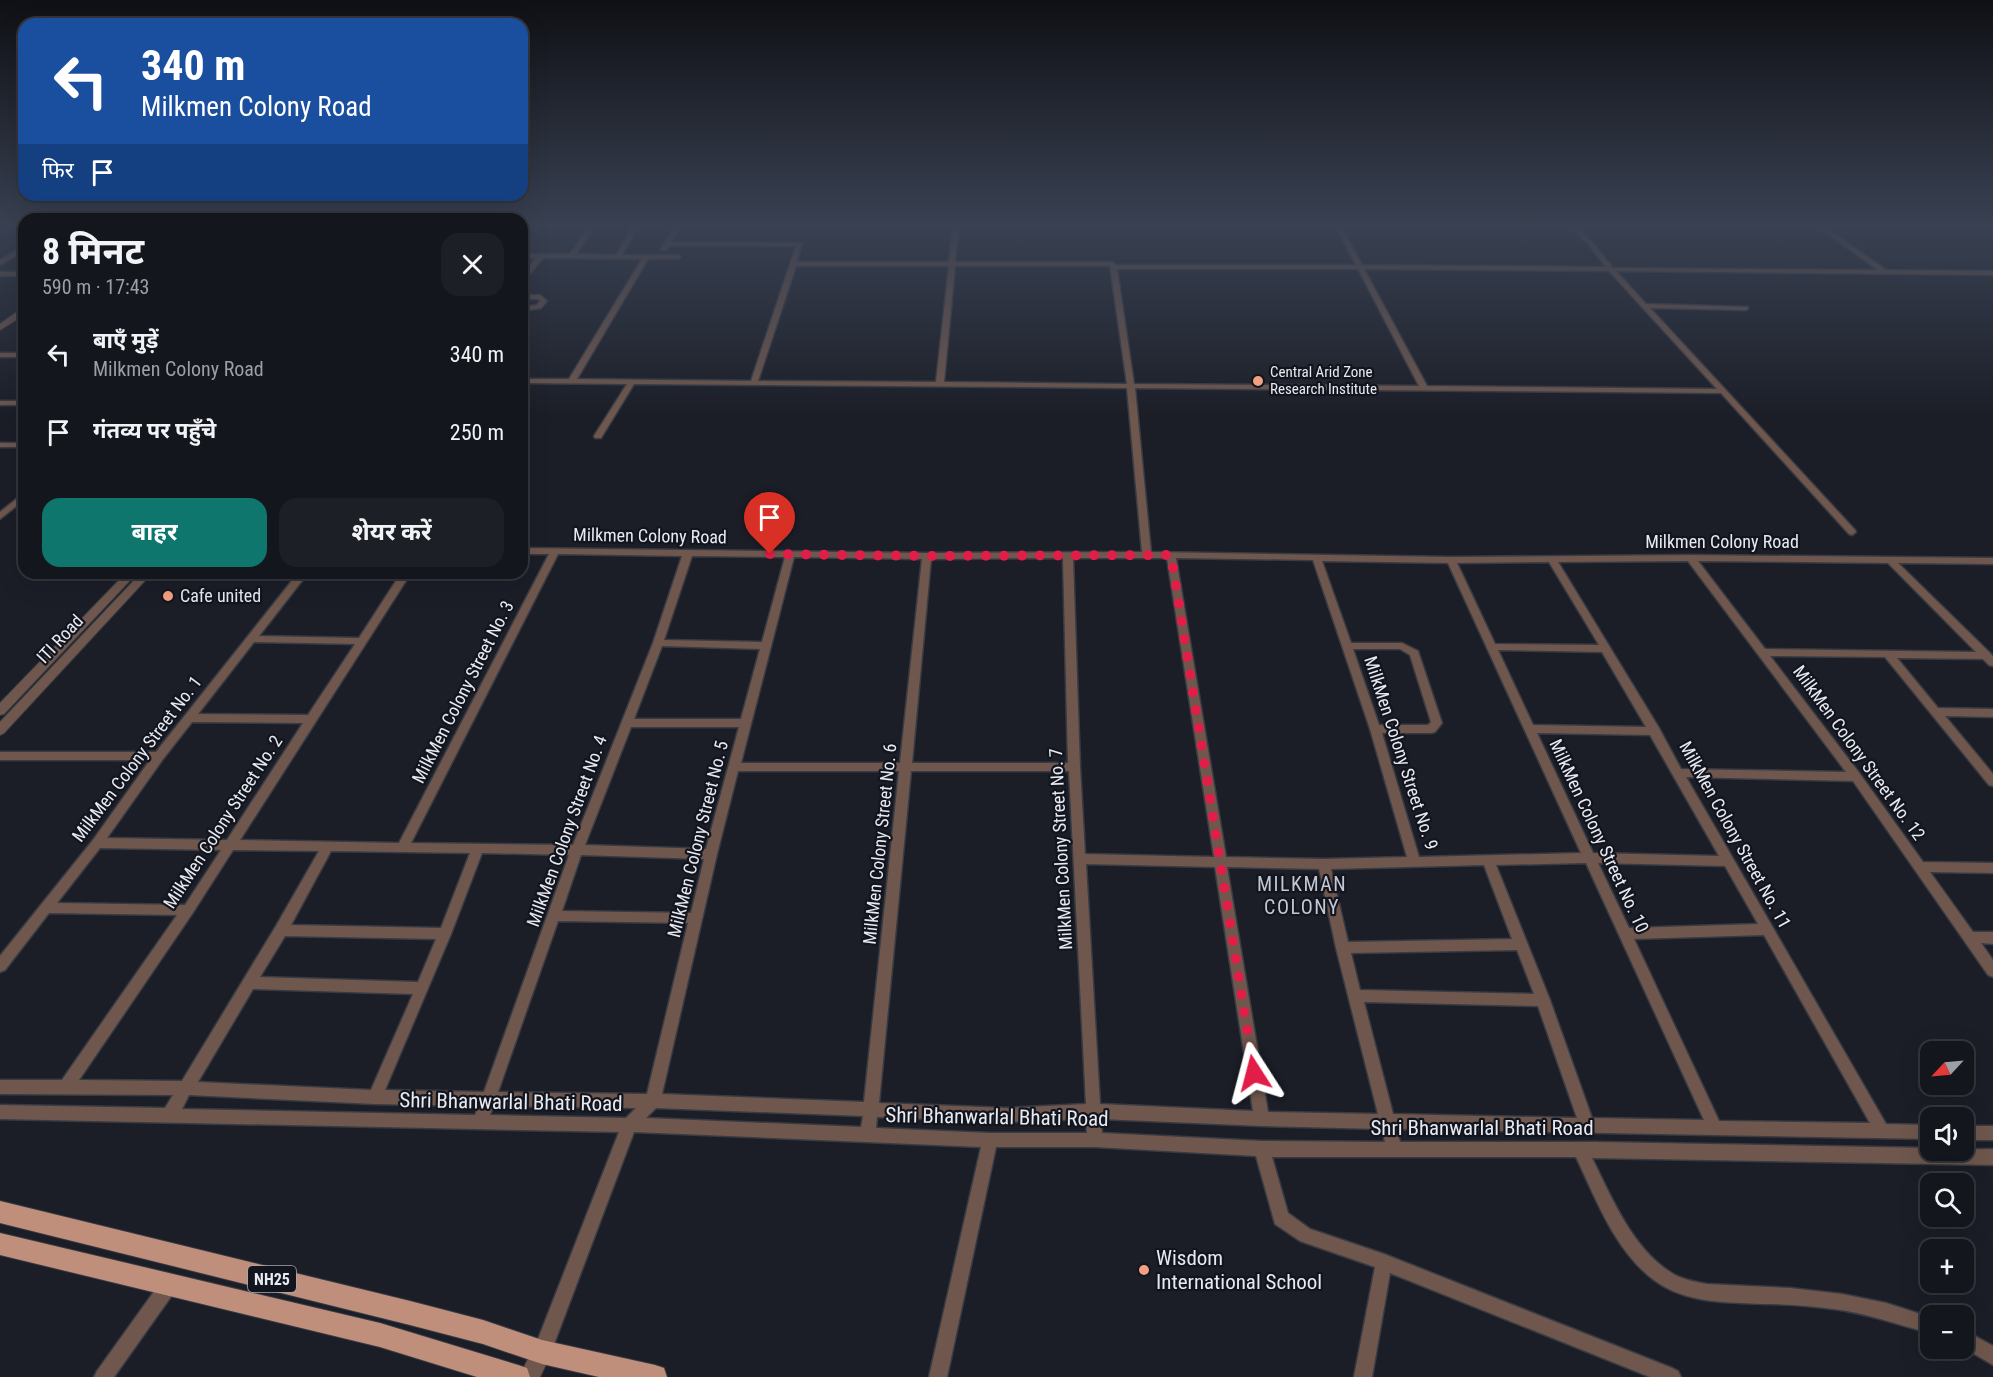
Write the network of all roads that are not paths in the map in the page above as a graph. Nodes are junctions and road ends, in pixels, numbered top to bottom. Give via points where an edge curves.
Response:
1 (627, 288) edge
2 (786, 288) edge
3 (950, 288) edge
4 (1118, 288) edge
5 (1370, 288) edge
6 (1628, 288) edge
7 (528, 297) edge
8 (1645, 306) junction
9 (18, 308) edge
10 (528, 308) edge
11 (1746, 308) dead end
12 (18, 315) edge
13 (0, 321) edge
14 (0, 328) edge
15 (0, 355) edge
16 (10, 356) junction
17 (18, 356) edge
18 (0, 362) edge
19 (528, 381) edge
20 (572, 381) junction
21 (632, 382) junction
22 (754, 382) junction
23 (940, 384) junction
24 (1131, 386) junction
25 (1424, 388) junction
26 (1723, 391) junction
27 (0, 403) edge
28 (18, 403) edge
29 (598, 436) dead end
30 (0, 445) edge
31 (18, 445) edge
32 (18, 501) edge
33 (0, 516) edge
34 (1852, 532) dead end
35 (528, 551) edge
36 (555, 552) junction
37 (688, 553) junction
38 (790, 554) junction
39 (1147, 555) junction
40 (1171, 555) junction
41 (927, 556) junction
42 (1068, 556) junction
43 (1317, 558) junction
44 (1691, 558) junction
45 (1889, 559) junction
46 (1451, 560) junction
47 (1552, 560) junction
48 (1993, 561) edge
49 (126, 579) edge
50 (141, 579) edge
51 (298, 579) edge
52 (402, 579) edge
53 (253, 639) junction
54 (362, 641) junction
55 (658, 643) junction
56 (767, 646) junction
57 (1347, 646) junction
58 (1492, 647) junction
59 (1606, 650) junction
60 (1762, 652) junction
61 (1888, 654) junction
62 (1990, 659) edge
63 (0, 711) edge
64 (1936, 712) junction
65 (1993, 713) edge
66 (189, 718) junction
67 (312, 720) junction
68 (626, 723) junction
69 (746, 723) junction
70 (1375, 729) junction
71 (1530, 729) junction
72 (0, 730) edge
73 (1655, 731) junction
74 (0, 756) edge
75 (159, 756) junction
76 (736, 767) junction
77 (1074, 767) junction
78 (906, 768) junction
79 (1680, 773) junction
80 (1856, 777) junction
81 (1992, 780) edge
82 (97, 843) junction
83 (229, 845) junction
84 (327, 848) junction
85 (402, 848) junction
86 (478, 849) junction
87 (577, 850) junction
88 (711, 854) junction
89 (1589, 858) junction
90 (1079, 859) junction
91 (1488, 860) junction
92 (1727, 861) junction
93 (1219, 862) junction
94 (1414, 862) junction
95 (1324, 864) junction
96 (1920, 867) junction
97 (1993, 868) edge
98 (45, 908) junction
99 (188, 910) junction
100 (554, 916) junction
101 (695, 918) junction
102 (1768, 929) junction
103 (281, 930) junction
104 (445, 934) junction
105 (1625, 934) junction
106 (1970, 938) junction
107 (1993, 938) edge
108 (1520, 944) junction
109 (1343, 948) junction
110 (0, 966) edge
111 (1993, 971) edge
112 (248, 983) junction
113 (420, 988) junction
114 (1356, 996) junction
115 (1543, 1000) junction
116 (0, 1087) edge
117 (66, 1087) junction
118 (185, 1088) junction
119 (375, 1097) junction
120 (489, 1097) junction
121 (653, 1101) junction
122 (872, 1109) junction
123 (1094, 1111) junction
124 (0, 1112) edge
125 (170, 1114) junction
126 (1262, 1119) junction
127 (480, 1122) junction
128 (1388, 1122) junction
129 (629, 1125) junction
130 (1587, 1125) junction
131 (1716, 1128) junction
132 (1882, 1131) junction
133 (1920, 1132) edge
134 (1974, 1133) edge
135 (1993, 1133) edge
136 (868, 1135) junction
137 (990, 1140) junction
138 (1095, 1140) junction
139 (1394, 1148) junction
140 (1262, 1149) junction
141 (1580, 1150) junction
142 (1993, 1157) edge
143 (0, 1212) edge
144 (0, 1244) edge
145 (1384, 1262) junction
146 (169, 1285) junction
147 (1920, 1321) edge
148 (1974, 1345) edge
149 (542, 1352) junction
150 (1993, 1356) edge
151 (103, 1377) edge
152 (518, 1377) edge
153 (529, 1377) edge
154 (655, 1377) edge
155 (938, 1377) edge
156 (1363, 1377) edge
157 (1671, 1377) edge

1 - 20 street
2 - 22 street
3 - 23 street
4 - 24 street
5 - 25 street
6 - 8 street
7 - 10 street via 544,301 539,307
8 - 11 street
8 - 26 street
9 - 13 street
12 - 14 street
15 - 16 street
16 - 17 street
16 - 18 street
19 - 20 street
20 - 21 street
21 - 22 street
21 - 29 street
22 - 23 street
23 - 24 street
24 - 25 street
24 - 39 street
25 - 26 street
26 - 34 street
27 - 28 street
30 - 31 street
32 - 33 street
35 - 36 street, Milkmen Colony Road
36 - 37 street, Milkmen Colony Road
36 - 85 street, MilkMen Colony Street No. 3
37 - 38 street, Milkmen Colony Road
37 - 55 street, MilkMen Colony Street No. 4
38 - 41 street, Milkmen Colony Road
38 - 56 street, MilkMen Colony Street No. 5
39 - 40 street, Milkmen Colony Road
39 - 42 street, Milkmen Colony Road
40 - 43 street, Milkmen Colony Road
40 - 93 street
41 - 42 street, Milkmen Colony Road
41 - 78 street, MilkMen Colony Street No. 6
42 - 77 street, MilkMen Colony Street No. 7
43 - 46 street, Milkmen Colony Road
43 - 57 street, MilkMen Colony Street No. 9
44 - 45 street, Milkmen Colony Road
44 - 47 street, Milkmen Colony Road
44 - 60 street, MilkMen Colony Street No. 12
45 - 48 street, Milkmen Colony Road
45 - 62 street
46 - 47 street, Milkmen Colony Road
46 - 58 street, MilkMen Colony Street No. 10
47 - 59 street, MilkMen Colony Street No. 11
49 - 63 street, ITI Road
50 - 72 street, ITI Road
51 - 53 street, MilkMen Colony Street No. 1
52 - 54 street, MilkMen Colony Street No. 2
53 - 54 street
53 - 66 street, MilkMen Colony Street No. 1
54 - 67 street, MilkMen Colony Street No. 2
55 - 56 street
55 - 68 street, MilkMen Colony Street No. 4
56 - 69 street, MilkMen Colony Street No. 5
57 - 70 street, MilkMen Colony Street No. 9
57 - 70 street via 1402,646 1414,653 1437,723 1431,729
58 - 59 street
58 - 71 street, MilkMen Colony Street No. 10
59 - 73 street, MilkMen Colony Street No. 11
60 - 61 street
60 - 80 street, MilkMen Colony Street No. 12
61 - 62 street
61 - 64 street
64 - 65 street
64 - 81 street
66 - 67 street
66 - 75 street, MilkMen Colony Street No. 1
67 - 83 street, MilkMen Colony Street No. 2
68 - 69 street
68 - 87 street, MilkMen Colony Street No. 4
69 - 76 street, MilkMen Colony Street No. 5
70 - 94 street, MilkMen Colony Street No. 9
71 - 73 street
71 - 89 street, MilkMen Colony Street No. 10
73 - 79 street, MilkMen Colony Street No. 11
74 - 75 street
75 - 82 street, MilkMen Colony Street No. 1
76 - 78 street
76 - 88 street, MilkMen Colony Street No. 5
77 - 78 street
77 - 90 street, MilkMen Colony Street No. 7
78 - 122 street, MilkMen Colony Street No. 6
79 - 80 street
79 - 92 street, MilkMen Colony Street No. 11
80 - 96 street, MilkMen Colony Street No. 12
82 - 83 street
82 - 98 street, MilkMen Colony Street No. 1
83 - 84 street
83 - 99 street, MilkMen Colony Street No. 2
84 - 85 street
84 - 103 street
85 - 86 street
86 - 87 street
86 - 104 street
87 - 88 street
87 - 100 street, MilkMen Colony Street No. 4
88 - 101 street, MilkMen Colony Street No. 5
89 - 91 street, MilkMen Colony Street No. 9
89 - 92 street, MilkMen Colony Street No. 9
89 - 105 street, MilkMen Colony Street No. 10
90 - 93 street
90 - 123 street, MilkMen Colony Street No. 7
91 - 94 street, MilkMen Colony Street No. 9
91 - 108 street
92 - 102 street, MilkMen Colony Street No. 11
93 - 95 street
93 - 126 street
94 - 95 street
95 - 109 street
96 - 97 street
96 - 106 street, MilkMen Colony Street No. 12
98 - 99 street
98 - 110 street, MilkMen Colony Street No. 1
99 - 117 street, MilkMen Colony Street No. 2
100 - 101 street
100 - 120 street, MilkMen Colony Street No. 4
101 - 121 street, MilkMen Colony Street No. 5
102 - 105 street
102 - 132 street, MilkMen Colony Street No. 11
103 - 104 street
103 - 112 street
104 - 113 street
105 - 131 street, MilkMen Colony Street No. 10
106 - 107 street
106 - 111 street, MilkMen Colony Street No. 12
108 - 109 street
108 - 115 street
109 - 114 street
112 - 113 street
112 - 118 street
113 - 119 street
114 - 115 street
114 - 128 street
115 - 130 street
116 - 117 street, Shri Bhanwarlal Bhati Road
117 - 118 street, Shri Bhanwarlal Bhati Road
118 - 119 street, Shri Bhanwarlal Bhati Road
118 - 125 street
119 - 120 street, Shri Bhanwarlal Bhati Road
120 - 121 street, Shri Bhanwarlal Bhati Road
120 - 127 street, MilkMen Colony Street No. 4
121 - 122 street, Shri Bhanwarlal Bhati Road
121 - 129 street
122 - 123 street, Shri Bhanwarlal Bhati Road via 1007,1115
122 - 136 street, MilkMen Colony Street No. 6
123 - 126 street, Shri Bhanwarlal Bhati Road
123 - 138 street, MilkMen Colony Street No. 7
124 - 125 street, Shri Bhanwarlal Bhati Road
125 - 127 street, Shri Bhanwarlal Bhati Road
126 - 128 street, Shri Bhanwarlal Bhati Road
127 - 129 street, Shri Bhanwarlal Bhati Road
128 - 130 street, Shri Bhanwarlal Bhati Road
128 - 139 street
129 - 136 street, Shri Bhanwarlal Bhati Road
129 - 149 street
130 - 131 street, Shri Bhanwarlal Bhati Road
131 - 132 street, Shri Bhanwarlal Bhati Road
132 - 133 street, Shri Bhanwarlal Bhati Road
134 - 135 street
136 - 137 street, Shri Bhanwarlal Bhati Road
137 - 138 street, Shri Bhanwarlal Bhati Road
137 - 155 street
138 - 140 street, Shri Bhanwarlal Bhati Road
139 - 140 street, Shri Bhanwarlal Bhati Road
139 - 141 street, Shri Bhanwarlal Bhati Road
140 - 145 street via 1281,1218 1306,1235
141 - 142 street, Shri Bhanwarlal Bhati Road
141 - 147 street via 1619,1226 1639,1254 1659,1274 1683,1287 1713,1294 1843,1302
143 - 149 main road, NH25 via 410,1313
144 - 146 main road, NH25
145 - 156 street
145 - 157 street
146 - 151 street
146 - 152 main road, NH25 via 380,1335
148 - 150 street
149 - 153 street
149 - 154 main road, NH25

